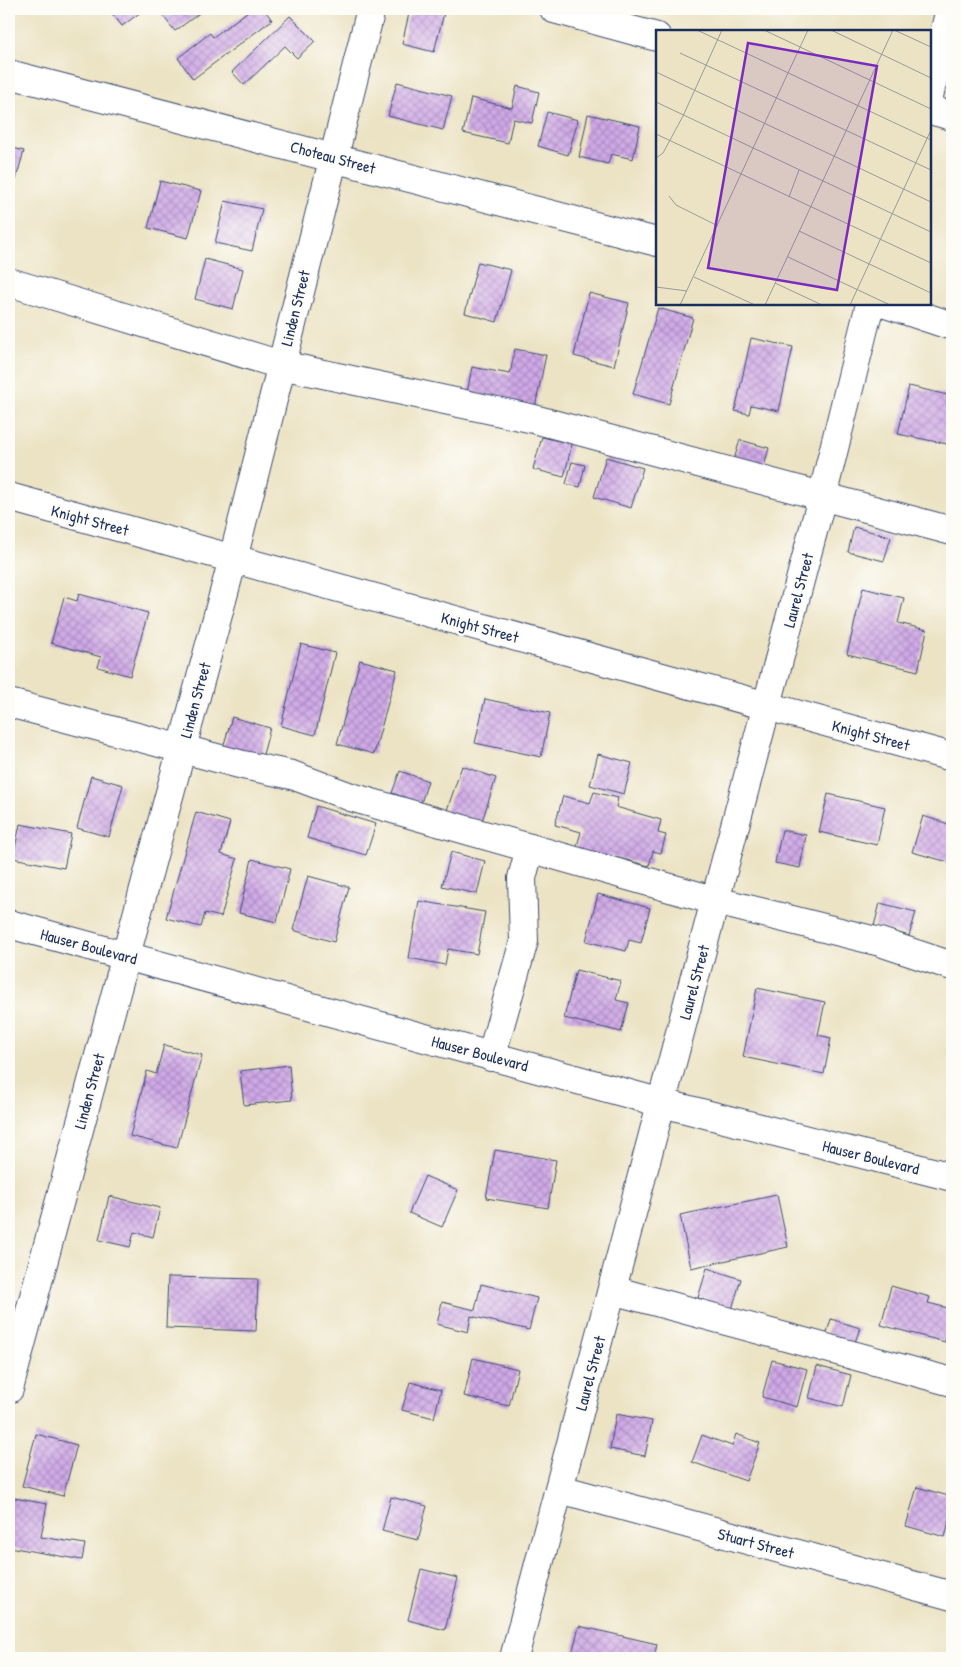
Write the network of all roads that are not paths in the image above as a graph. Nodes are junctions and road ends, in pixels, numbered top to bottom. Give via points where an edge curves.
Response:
1 (371, 9) edge
2 (554, 9) edge
3 (950, 9) edge
4 (656, 37) edge
5 (9, 74) edge
6 (931, 88) edge
7 (931, 110) edge
8 (952, 116) edge
9 (333, 157) junction
10 (656, 242) edge
11 (9, 282) edge
12 (870, 305) edge
13 (889, 305) edge
14 (952, 326) edge
15 (281, 365) junction
16 (822, 495) junction
17 (9, 497) edge
18 (952, 531) edge
19 (233, 559) junction
20 (9, 703) edge
21 (767, 706) junction
22 (182, 748) junction
23 (952, 757) edge
24 (530, 848) junction
25 (716, 901) junction
26 (9, 924) edge
27 (126, 956) junction
28 (952, 966) edge
29 (491, 1056) junction
30 (662, 1103) junction
31 (952, 1177) edge
32 (612, 1290) junction
33 (14, 1353) edge
34 (952, 1382) edge
35 (9, 1389) edge
36 (560, 1489) junction
37 (952, 1596) edge
38 (514, 1658) edge

1 - 9 street, Linden Street
2 - 4 street
3 - 6 street
5 - 9 street, Choteau Street
7 - 8 street
9 - 10 street, Choteau Street
9 - 15 street, Linden Street
11 - 15 street
12 - 16 street, Laurel Street
13 - 14 street
15 - 16 street via 534,419
15 - 19 street, Linden Street
16 - 18 street
16 - 21 street, Laurel Street
17 - 19 street, Knight Street
19 - 21 street, Knight Street
19 - 22 street, Linden Street
20 - 22 street
21 - 23 street, Knight Street
21 - 25 street, Laurel Street
22 - 24 street via 292,776 351,797
22 - 27 street, Linden Street
24 - 25 street
24 - 29 street via 522,878 524,941
25 - 28 street via 880,942
25 - 30 street, Laurel Street
26 - 27 street, Hauser Boulevard
27 - 29 street, Hauser Boulevard
27 - 33 street, Linden Street
29 - 30 street, Hauser Boulevard
30 - 31 street, Hauser Boulevard
30 - 32 street, Laurel Street
32 - 34 street
32 - 36 street, Laurel Street
33 - 35 street, Linden Street
36 - 37 street, Stuart Street
36 - 38 street, Laurel Street

